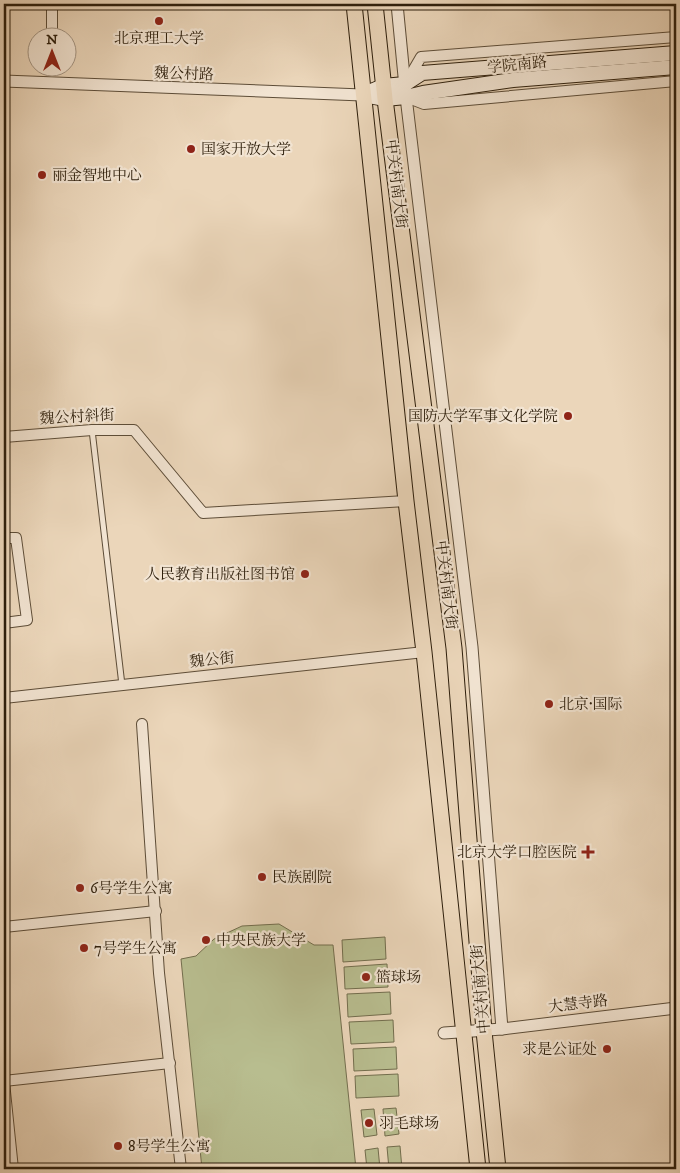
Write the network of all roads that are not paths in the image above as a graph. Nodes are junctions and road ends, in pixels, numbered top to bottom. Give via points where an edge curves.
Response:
1 (52, 4) edge
2 (354, 4) edge
3 (375, 4) edge
4 (397, 4) edge
5 (52, 28) edge
6 (676, 37) edge
7 (676, 53) edge
8 (676, 67) edge
9 (4, 81) edge
10 (676, 81) edge
11 (406, 90) junction
12 (384, 92) junction
13 (362, 95) junction
14 (92, 430) junction
15 (4, 437) edge
16 (406, 501) junction
17 (4, 538) edge
18 (4, 623) edge
19 (424, 652) junction
20 (122, 685) junction
21 (4, 698) edge
22 (142, 724) dead end
23 (156, 911) junction
24 (4, 927) edge
25 (676, 1008) edge
26 (502, 1029) junction
27 (484, 1031) junction
28 (464, 1032) junction
29 (444, 1033) dead end
30 (170, 1062) junction
31 (4, 1082) edge
32 (13, 1169) edge
33 (181, 1169) edge
34 (478, 1169) edge
35 (498, 1169) edge

1 - 5 street
2 - 13 main road, 中关村南大街
3 - 12 main road, 中关村南大街
4 - 11 street, 中关村南大街
6 - 11 street via 421,56
7 - 11 main road, 学院南路 via 422,73
8 - 11 main road, 学院南路 via 513,80 423,93
9 - 13 street, 魏公村路
10 - 11 street via 424,104
11 - 12 main road, 学院南路
11 - 26 street, 中关村南大街 via 472,647
12 - 13 main road, 学院南路
12 - 27 main road, 中关村南大街 via 454,648
13 - 16 main road, 中关村南大街
14 - 15 street, 魏公村斜街
14 - 16 street, 魏公村斜街 via 134,430 203,513
14 - 20 lane
16 - 19 main road, 中关村南大街
17 - 18 street via 16,538 27,620
19 - 20 street, 魏公街
19 - 28 main road, 中关村南大街
20 - 21 street, 魏公街
22 - 23 street
23 - 24 street
23 - 30 street via 159,973
25 - 26 street, 大慧寺路
26 - 27 street, 大慧寺路
27 - 28 street, 大慧寺路
27 - 35 main road, 中关村南大街
28 - 29 street, 大慧寺路
28 - 34 main road, 中关村南大街
30 - 31 street
30 - 33 street
31 - 32 street

